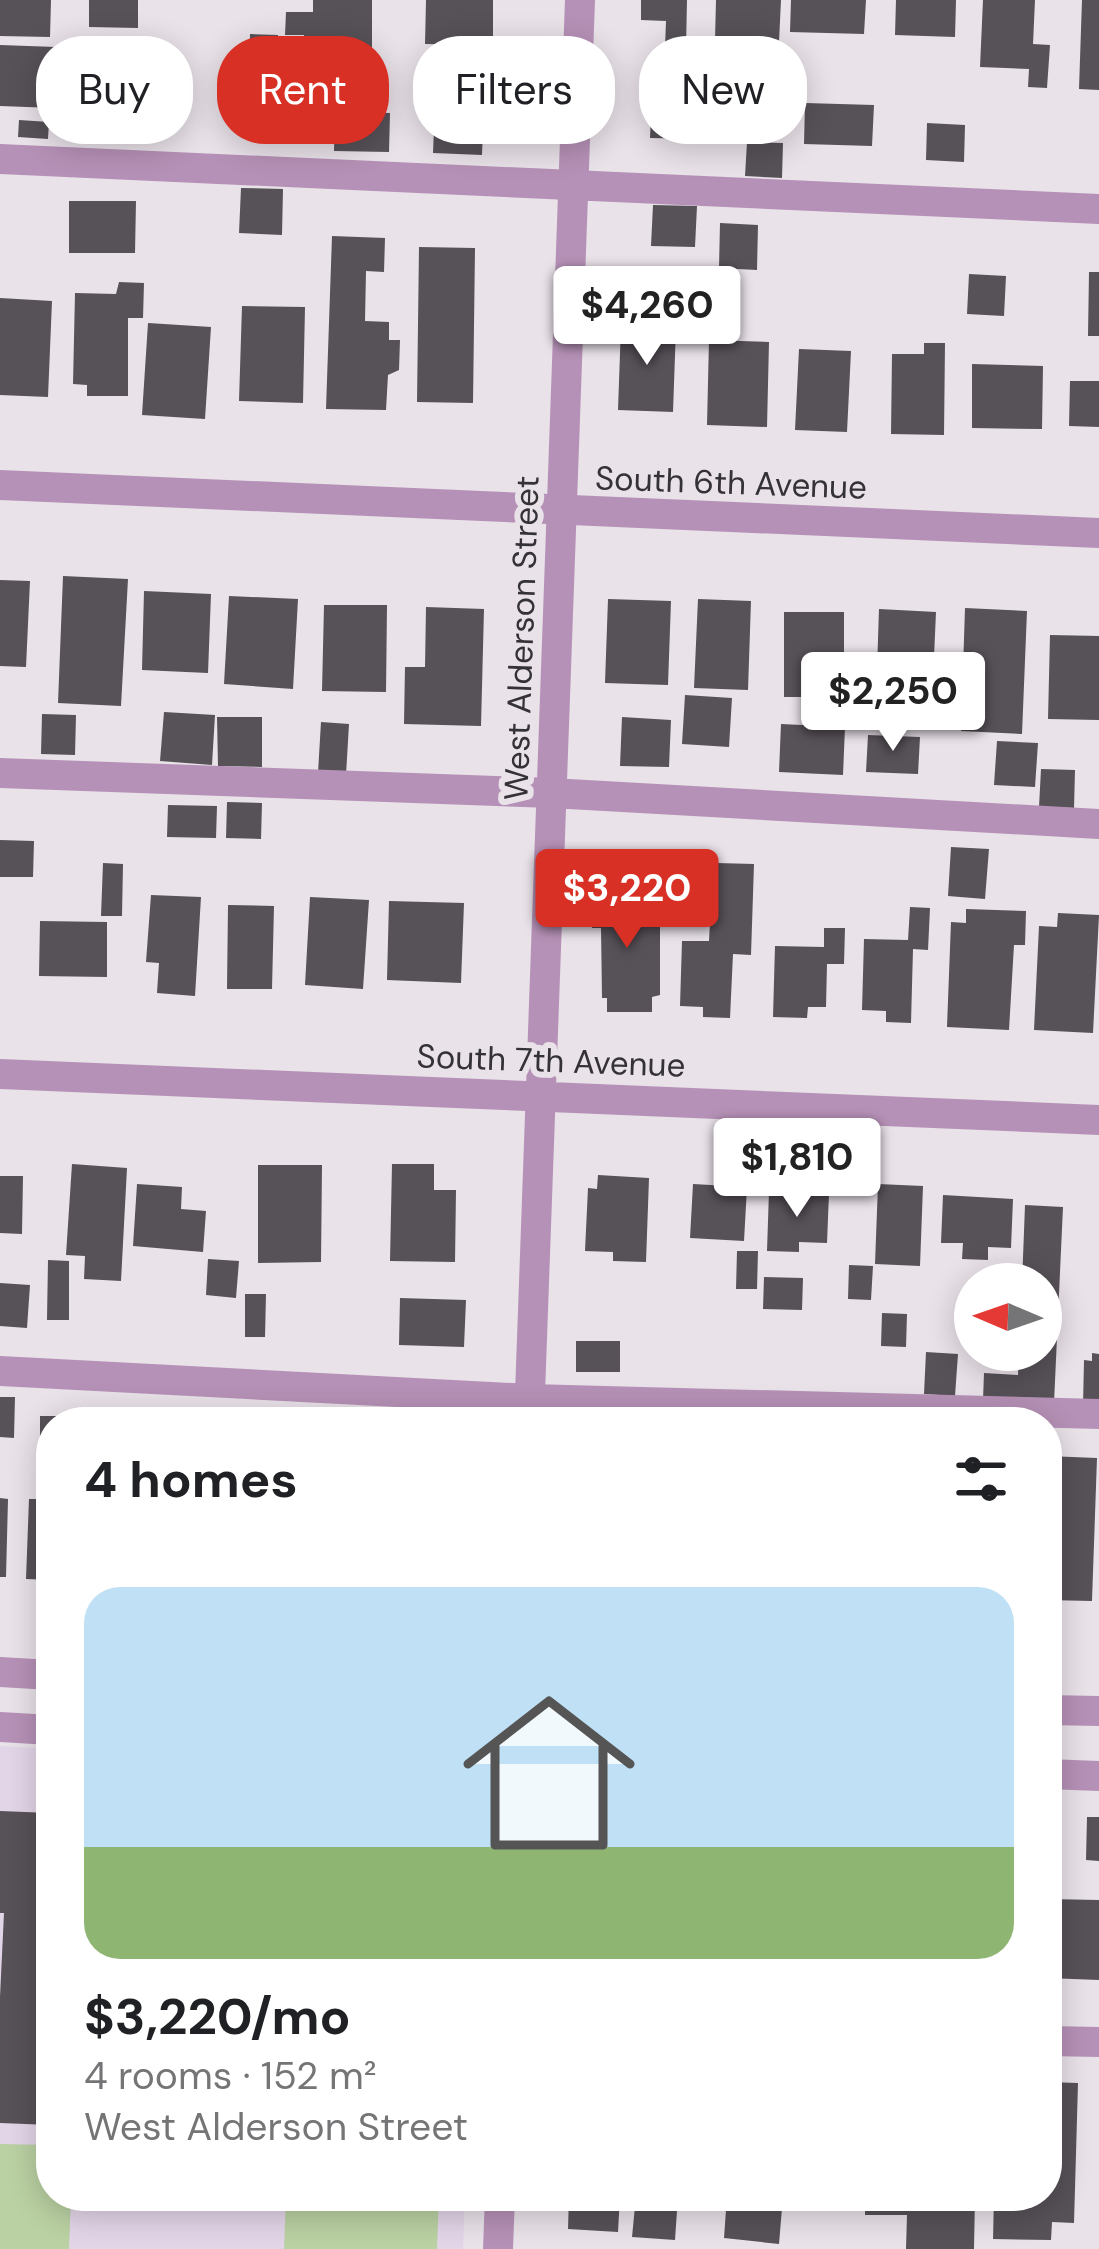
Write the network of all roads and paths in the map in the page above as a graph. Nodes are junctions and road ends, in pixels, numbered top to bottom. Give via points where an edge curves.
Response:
1 (580, 0) edge
2 (0, 159) edge
3 (574, 184) junction
4 (1099, 209) edge
5 (0, 485) edge
6 (562, 511) junction
7 (1099, 533) edge
8 (0, 773) edge
9 (551, 794) junction
10 (1099, 824) edge
11 (0, 1074) edge
12 (540, 1096) junction
13 (1099, 1120) edge
14 (0, 1371) edge
15 (488, 1407) edge
16 (529, 1407) edge
17 (1062, 1414) edge
18 (1099, 1414) edge
19 (0, 1672) edge
20 (36, 1674) edge
21 (1062, 1710) edge
22 (1099, 1711) edge
23 (0, 1727) edge
24 (36, 1729) edge
25 (1062, 1775) edge
26 (1099, 1776) edge
27 (1062, 2041) edge
28 (1099, 2042) edge
29 (499, 2211) edge
30 (498, 2249) edge

1 - 3 street, West Alderson Street
2 - 3 street
3 - 4 street
3 - 6 street, West Alderson Street
5 - 6 street, South 6th Avenue
6 - 7 street, South 6th Avenue
6 - 9 street, West Alderson Street
8 - 9 street
9 - 10 street
9 - 12 street, West Alderson Street
11 - 12 street, South 7th Avenue
12 - 13 street, South 7th Avenue
12 - 16 street, West Alderson Street
14 - 15 street
17 - 18 street
19 - 20 street
21 - 22 street
23 - 24 street
25 - 26 street
27 - 28 street
29 - 30 street

